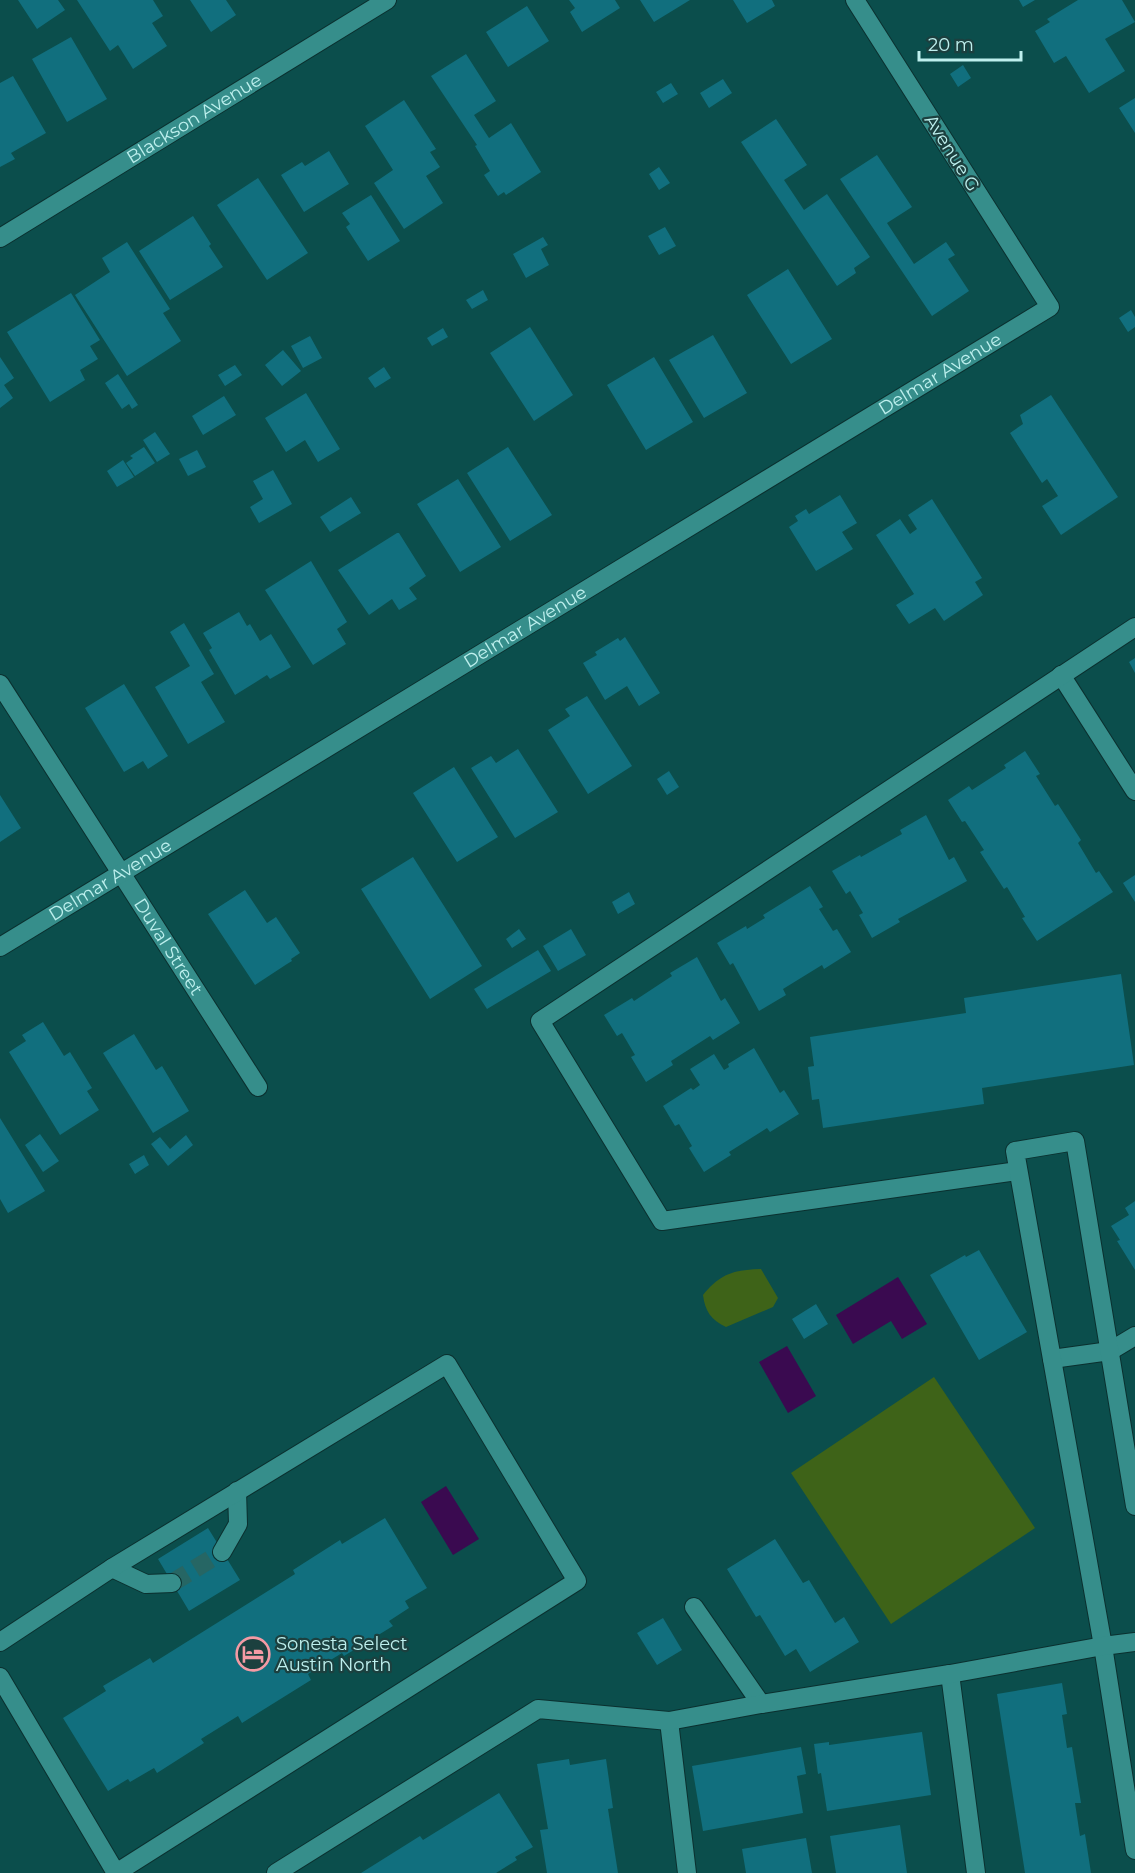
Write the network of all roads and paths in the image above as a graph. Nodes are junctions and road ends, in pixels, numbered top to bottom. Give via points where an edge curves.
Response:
1 (387, 0) edge
2 (855, 0) edge
3 (0, 238) edge
4 (1050, 307) joint
5 (1135, 627) edge
6 (1061, 675) junction
7 (0, 684) edge
8 (1135, 791) edge
9 (120, 872) junction
10 (0, 947) edge
11 (258, 1087) dead end
12 (1018, 1171) junction
13 (1135, 1336) edge
14 (1110, 1351) junction
15 (1052, 1359) junction
16 (237, 1491) junction
17 (1135, 1506) edge
18 (222, 1552) tunnel mouth
19 (112, 1568) junction
20 (172, 1583) tunnel mouth
21 (694, 1607) dead end
22 (0, 1642) edge
23 (1135, 1642) edge
24 (1103, 1646) junction
25 (950, 1674) junction
26 (0, 1677) edge
27 (761, 1704) junction
28 (669, 1721) junction
29 (1135, 1850) edge
30 (276, 1873) edge
31 (687, 1873) edge
32 (976, 1873) edge

1 - 3 street, Blackson Avenue
2 - 4 street, Avenue G
4 - 9 street, Delmar Avenue
5 - 6 street
6 - 8 street
6 - 12 street via 540,1021 662,1221
7 - 9 street, Duval Street
9 - 10 street, Delmar Avenue
9 - 11 street, Duval Street
12 - 14 street via 1015,1151 1075,1141
12 - 15 street
13 - 14 street
14 - 15 street
14 - 17 street
15 - 24 street
16 - 18 street via 238,1524
16 - 19 street
16 - 26 street via 447,1364 577,1581 116,1873
19 - 20 street via 146,1584
19 - 22 street
21 - 27 street
23 - 24 street
24 - 25 street
24 - 29 street
25 - 27 street
25 - 32 street
27 - 28 street
28 - 30 street via 538,1709
28 - 31 street

